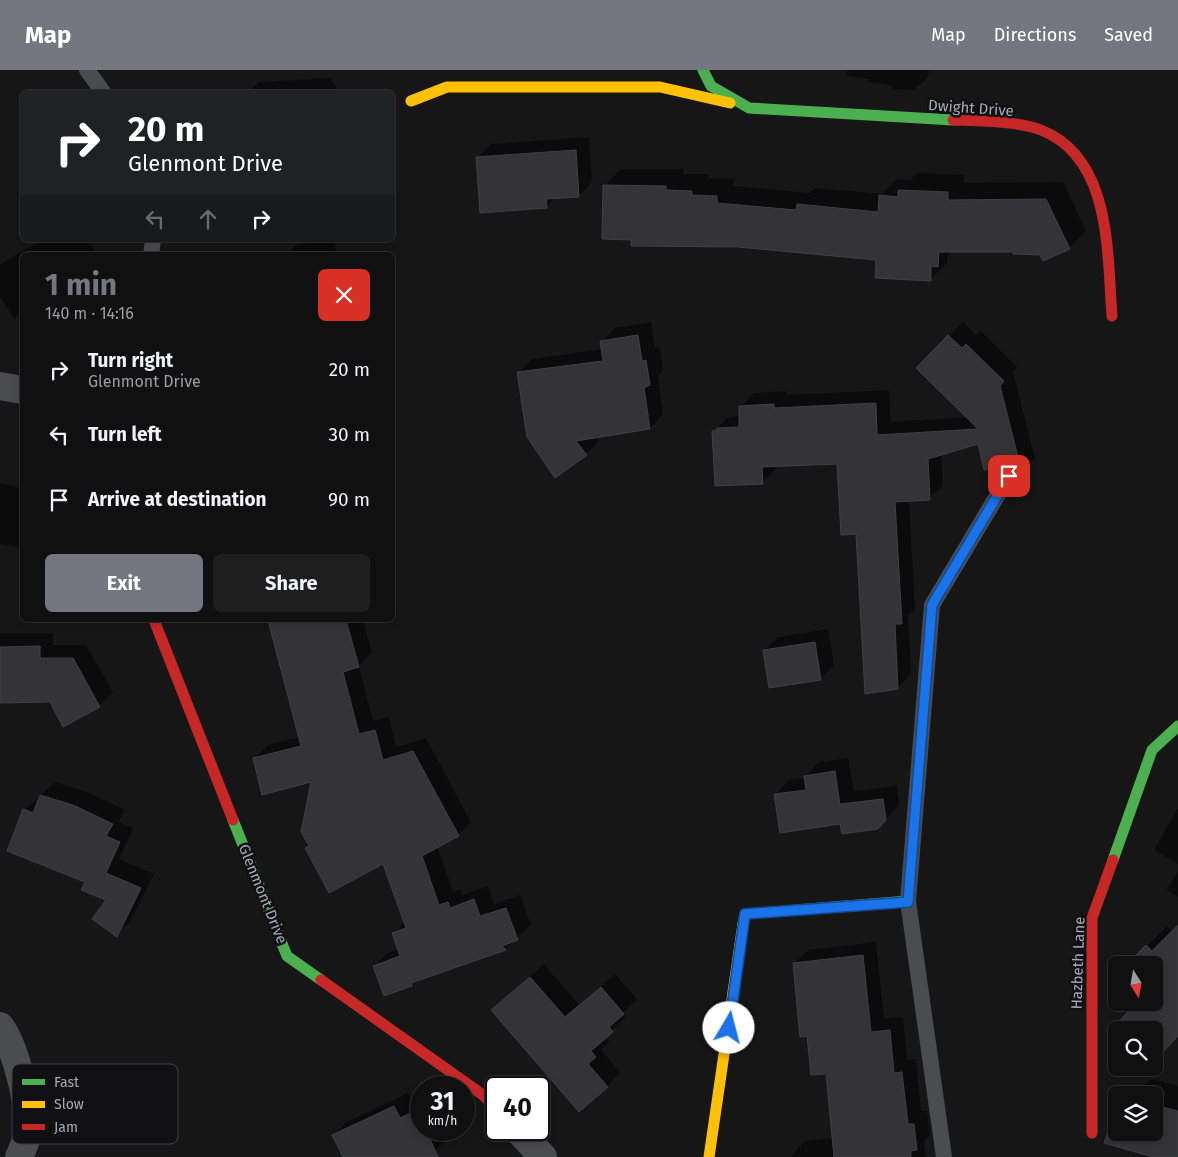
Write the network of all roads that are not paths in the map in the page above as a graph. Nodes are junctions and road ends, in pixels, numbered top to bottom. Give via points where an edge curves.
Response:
1 (87, 70) edge
2 (702, 70) edge
3 (102, 90) edge
4 (411, 101) dead end
5 (749, 108) junction
6 (1112, 316) dead end
7 (0, 386) edge
8 (20, 390) edge
9 (1009, 476) dead end
10 (155, 622) edge
11 (1178, 726) edge
12 (908, 902) junction
13 (0, 1026) edge
14 (17, 1064) edge
15 (485, 1096) edge
16 (1092, 1133) dead end
17 (528, 1141) edge
18 (24, 1144) edge
19 (19, 1157) edge
20 (543, 1157) edge
21 (709, 1157) edge
22 (944, 1157) edge

1 - 3 lane
2 - 5 street, Dwight Drive via 711,86
4 - 5 street via 447,87 660,87
5 - 6 street, Dwight Drive via 993,122 1040,130 1065,144 1084,164 1097,195 1105,235
7 - 8 street
9 - 12 lane via 932,605
10 - 15 street, Glenmont Drive via 287,956
11 - 16 street, Hazbeth Lane via 1152,750 1092,918
12 - 21 street via 745,914
12 - 22 lane
13 - 14 street
17 - 20 street
18 - 19 street

